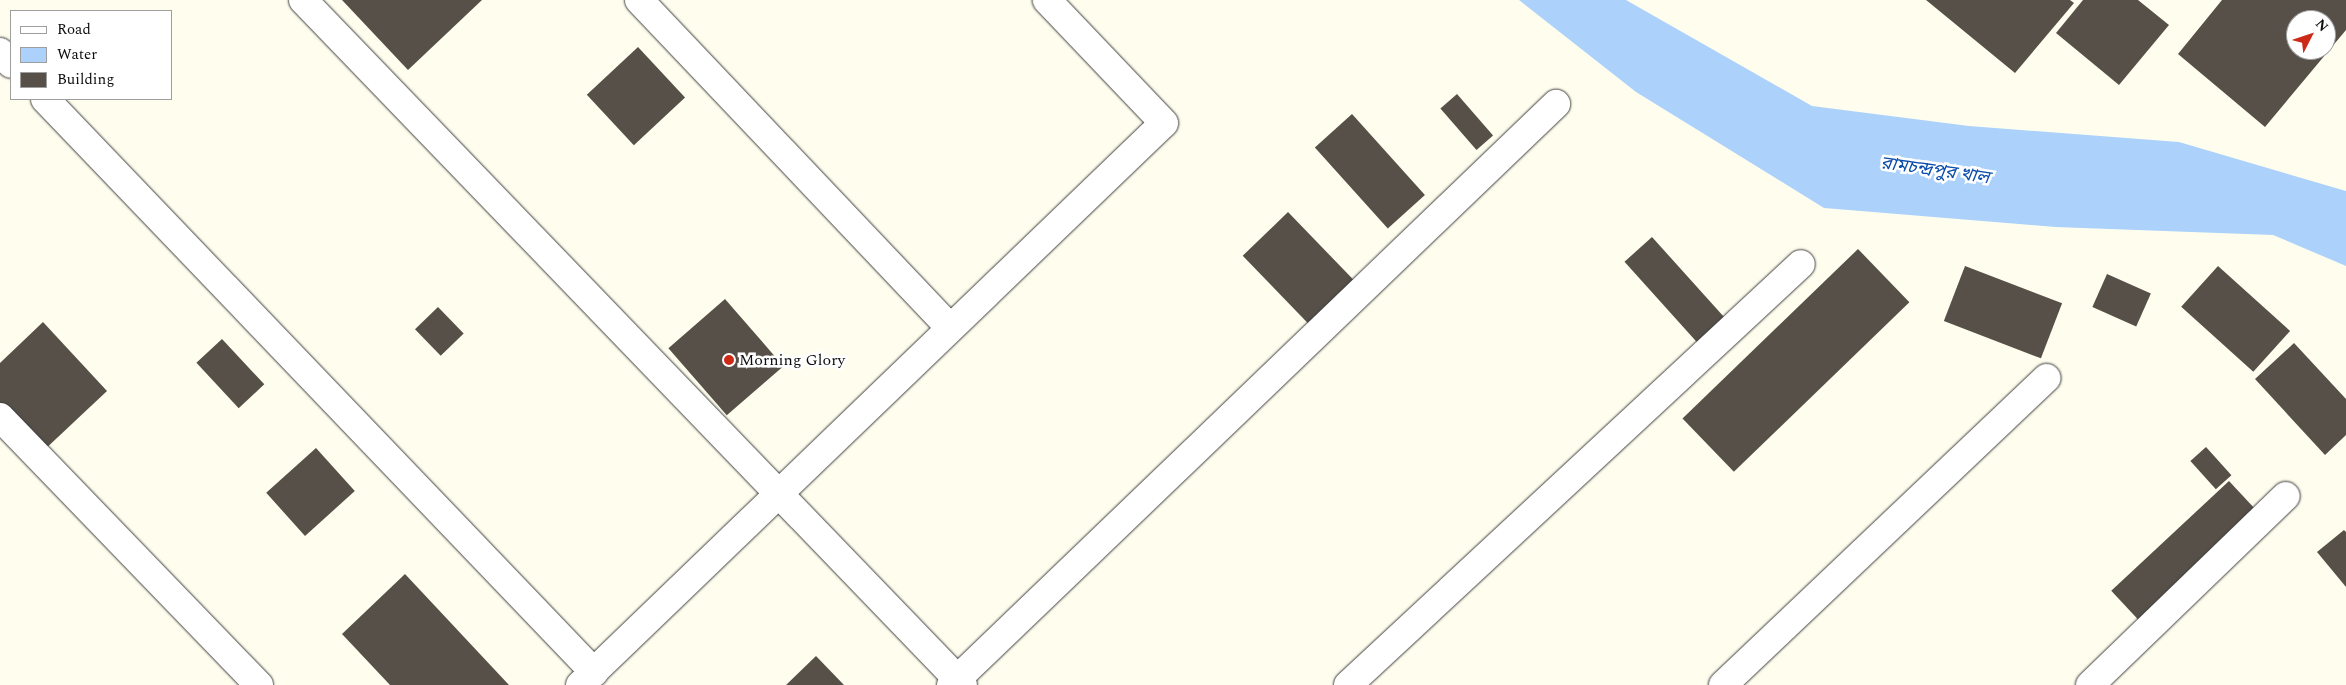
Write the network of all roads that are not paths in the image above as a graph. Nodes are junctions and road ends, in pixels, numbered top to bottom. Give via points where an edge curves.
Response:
1 (303, 0) edge
2 (639, 0) edge
3 (1047, 0) edge
4 (0, 52) edge
5 (10, 63) edge
6 (46, 100) edge
7 (1556, 104) dead end
8 (1801, 264) dead end
9 (950, 328) junction
10 (2047, 378) dead end
11 (0, 417) edge
12 (778, 494) junction
13 (2286, 496) dead end
14 (587, 678) edge
15 (957, 683) edge
16 (259, 685) edge
17 (1348, 685) edge
18 (1722, 685) edge
19 (2090, 685) edge

1 - 12 street
2 - 9 street
3 - 9 street via 1164,124
4 - 5 street
6 - 14 street
7 - 15 street
8 - 17 street
9 - 12 street
10 - 18 street
11 - 16 street
12 - 14 street
12 - 15 street
13 - 19 street

